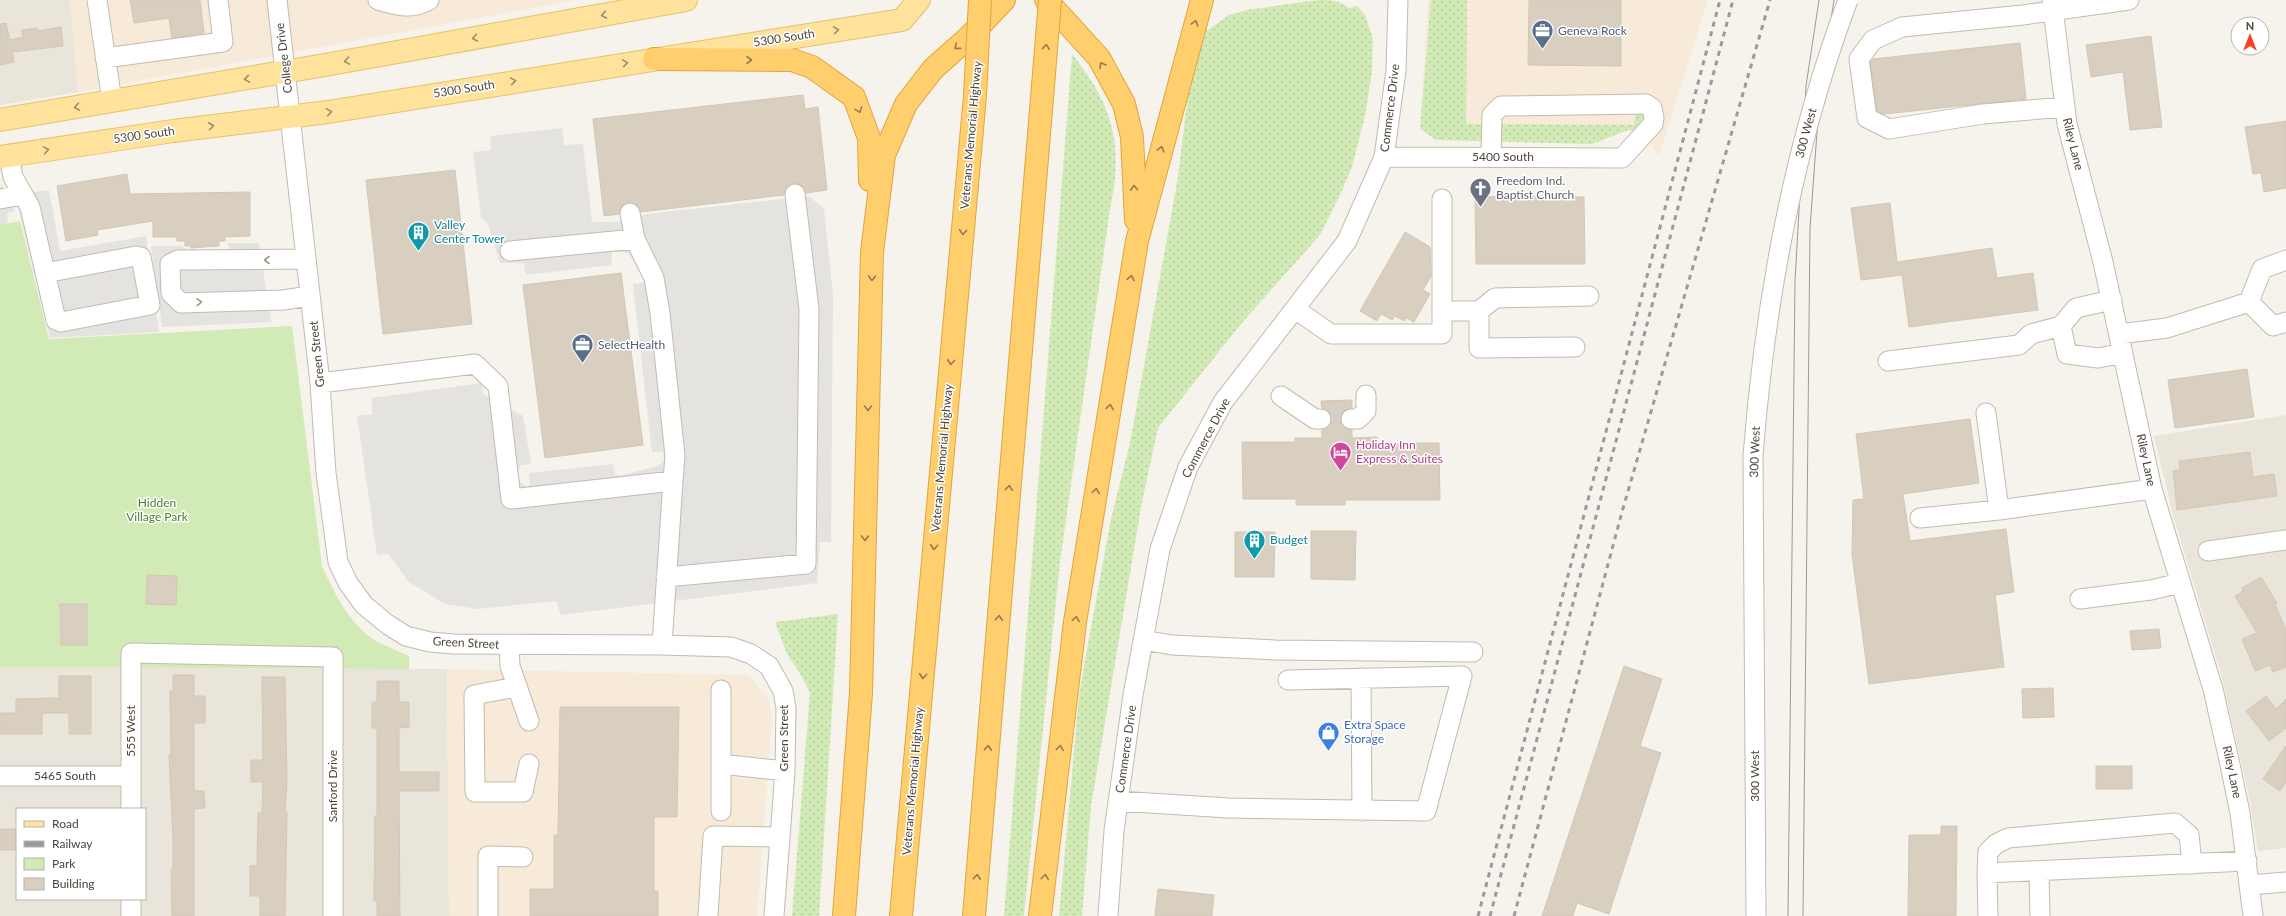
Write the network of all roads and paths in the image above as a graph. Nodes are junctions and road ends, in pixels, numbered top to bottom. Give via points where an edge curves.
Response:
1 (98, 0) edge
2 (218, 0) edge
3 (277, 0) edge
4 (378, 0) edge
5 (429, 0) edge
6 (686, 0) edge
7 (919, 0) edge
8 (980, 0) edge
9 (1004, 0) edge
10 (1048, 0) edge
11 (1202, 0) edge
12 (1398, 0) edge
13 (1848, 0) edge
14 (2129, 0) edge
15 (2052, 5) edge
16 (105, 58) junction
17 (654, 59) junction
18 (286, 72) junction
19 (112, 101) junction
20 (2064, 107) junction
21 (290, 117) junction
22 (0, 120) edge
23 (5, 157) edge
24 (1384, 157) junction
25 (1491, 157) junction
26 (796, 194) dead end
27 (23, 195) junction
28 (0, 198) edge
29 (1442, 198) dead end
30 (630, 213) dead end
31 (635, 239) junction
32 (1137, 241) junction
33 (510, 251) dead end
34 (872, 252) junction
35 (306, 259) junction
36 (2286, 260) edge
37 (45, 273) junction
38 (310, 296) junction
39 (1588, 296) dead end
40 (2112, 300) junction
41 (2249, 302) junction
42 (1295, 309) junction
43 (1442, 311) junction
44 (1479, 311) junction
45 (2286, 322) edge
46 (2061, 326) junction
47 (2119, 334) junction
48 (1575, 347) dead end
49 (2123, 353) junction
50 (1888, 361) dead end
51 (320, 384) junction
52 (1366, 395) dead end
53 (1281, 396) dead end
54 (1986, 413) dead end
55 (1321, 420) tunnel mouth
56 (1351, 420) tunnel mouth
57 (674, 481) junction
58 (2152, 489) junction
59 (1999, 510) junction
60 (1920, 518) dead end
61 (2286, 540) edge
62 (2208, 551) dead end
63 (666, 577) junction
64 (2180, 583) junction
65 (2080, 599) dead end
66 (1143, 640) junction
67 (509, 644) junction
68 (662, 644) junction
69 (1473, 652) dead end
70 (333, 657) joint
71 (1361, 678) junction
72 (1288, 680) dead end
73 (516, 687) junction
74 (721, 690) dead end
75 (529, 721) dead end
76 (529, 764) dead end
77 (721, 764) junction
78 (785, 771) junction
79 (0, 776) edge
80 (131, 776) junction
81 (1118, 801) junction
82 (131, 808) edge
83 (721, 811) dead end
84 (1362, 811) junction
85 (780, 837) junction
86 (523, 857) dead end
87 (2248, 861) junction
88 (2192, 864) junction
89 (2039, 872) junction
90 (1987, 873) junction
91 (2286, 882) edge
92 (2250, 885) junction
93 (131, 900) edge
94 (131, 916) edge
95 (333, 916) edge
96 (488, 916) edge
97 (708, 916) edge
98 (774, 916) edge
99 (844, 916) edge
100 (901, 916) edge
101 (974, 916) edge
102 (1040, 916) edge
103 (1108, 916) edge
104 (1756, 916) edge
105 (1988, 916) edge
106 (2040, 916) edge
107 (2253, 916) edge

1 - 16 street
2 - 16 street via 223,42
3 - 18 street, College Drive
4 - 5 street via 394,5 418,7
6 -> 18 main road
17 -> 7 main road, 5300 South via 902,20
8 -> 100 highway, Veterans Memorial Highway, bridge via 975,96
9 -> 34 highway via 969,37 933,69 906,104 884,155
32 -> 10 highway via 1132,137 1124,104 1098,58
101 -> 10 highway, bridge
32 -> 11 highway
12 - 24 street, Commerce Drive via 1396,71
13 - 104 street, 300 West, bridge via 1822,77 1789,201 1766,328 1753,456
14 - 15 street
15 - 20 street, Riley Lane
15 - 20 street via 1902,27 1873,40 1859,59 1867,118 1889,129 1983,114
16 - 19 street
21 -> 17 main road, 5300 South
17 -> 34 highway via 792,60 812,67 854,97 869,138
18 -> 19 main road
18 - 21 street, College Drive
19 -> 22 main road
20 - 40 street, Riley Lane
23 -> 21 main road, 5300 South via 158,133
21 - 35 street, Green Street
23 - 27 street
24 - 25 street, 5400 South
24 - 42 street, Commerce Drive via 1347,241
25 - 25 street, 5400 South via 1622,158 1653,124 1652,108 1646,104 1501,106 1492,115
26 - 63 street via 809,309 806,564
27 - 28 street
27 - 37 street via 30,207
29 - 43 street
30 - 31 street
31 - 33 street
31 - 57 street via 654,278 660,313 675,456
102 -> 32 highway via 1075,622
34 -> 99 highway via 861,694
35 - 38 street, Green Street
35 -> 38 street via 178,260 170,264 171,293 181,302 283,300
36 - 41 street via 2262,268
37 - 37 street via 56,320 62,322 150,305 141,257
38 - 51 street, Green Street
39 - 44 street via 1496,298
40 - 46 street via 2076,308
40 - 47 street, Riley Lane
41 - 45 street via 2273,326
41 - 47 street via 2167,328
42 - 43 street via 1331,334 1442,334
42 - 66 street, Commerce Drive via 1223,402 1188,467 1160,549
43 - 44 street
44 - 48 street via 1479,348
46 - 49 street via 2067,354 2098,358
46 - 50 street via 2031,334 2019,345
47 - 49 street, Riley Lane
49 - 58 street, Riley Lane
51 - 57 street via 475,364 498,386 511,499
51 - 67 street, Green Street via 326,472 338,562 348,583 364,605 387,624 412,637 454,644
52 - 56 street via 1366,411 1358,419
53 - 55 street via 1315,420
54 - 59 street
57 - 63 street
58 - 59 street
58 - 64 street, Riley Lane
59 - 60 street
61 - 62 street
63 - 68 street
64 - 65 street via 2151,590
64 - 87 street, Riley Lane via 2213,689 2239,805
66 - 69 street via 1172,645 1275,650
66 - 81 street, Commerce Drive
67 - 68 street, Green Street
67 - 73 street via 510,666
68 - 78 street, Green Street via 731,647 751,654 769,666 783,691 786,708
70 - 80 street, 555 West via 131,653
70 - 95 street, Sanford Drive
71 - 72 street
71 - 84 street
71 - 84 street via 1462,676 1426,811
73 - 75 street
73 - 76 street via 474,695 475,792 523,792
74 - 77 street
77 - 78 street
77 - 83 street
78 - 85 street, Green Street
79 - 80 street, 5465 South
80 - 82 street, 555 West
81 - 84 street via 1228,808
81 - 103 street, Commerce Drive
85 - 97 street via 713,836
85 - 98 street, Green Street
86 - 96 street via 488,856
87 - 88 street
87 - 92 street, Riley Lane
88 - 89 street
88 - 90 street via 2189,835 2176,823 2008,838 1988,852
89 - 90 street
89 - 106 street
90 - 105 street
91 - 92 street
92 - 107 street, Riley Lane
93 - 94 street

